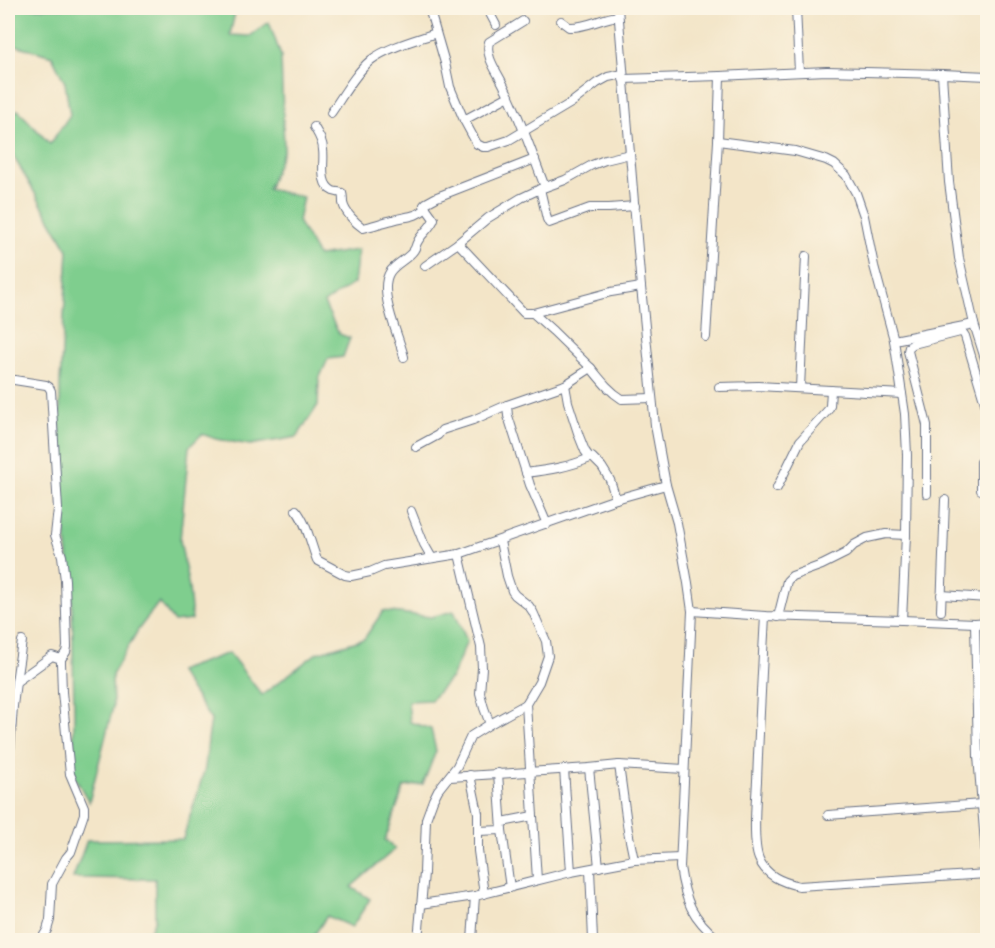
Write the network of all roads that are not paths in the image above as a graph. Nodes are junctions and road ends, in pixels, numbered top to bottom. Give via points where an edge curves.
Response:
1 (429, 8) edge
2 (488, 8) edge
3 (796, 8) edge
4 (618, 12) edge
5 (523, 21) dead end
6 (561, 21) dead end
7 (496, 25) dead end
8 (436, 33) junction
9 (799, 72) junction
10 (942, 74) junction
11 (623, 76) junction
12 (720, 76) junction
13 (985, 77) edge
14 (509, 96) junction
15 (331, 113) dead end
16 (464, 120) junction
17 (314, 127) dead end
18 (525, 131) junction
19 (718, 141) junction
20 (630, 154) junction
21 (535, 159) junction
22 (543, 188) junction
23 (634, 206) junction
24 (426, 208) junction
25 (458, 243) junction
26 (806, 256) dead end
27 (425, 266) dead end
28 (641, 287) junction
29 (532, 313) junction
30 (974, 324) junction
31 (706, 336) dead end
32 (894, 340) junction
33 (405, 357) dead end
34 (987, 368) edge
35 (591, 369) junction
36 (8, 379) edge
37 (565, 385) junction
38 (719, 387) dead end
39 (800, 388) junction
40 (831, 390) junction
41 (902, 394) junction
42 (652, 398) junction
43 (507, 405) junction
44 (987, 413) edge
45 (416, 447) dead end
46 (590, 458) junction
47 (987, 458) edge
48 (526, 473) junction
49 (666, 485) junction
50 (777, 488) dead end
51 (981, 490) dead end
52 (927, 494) dead end
53 (616, 499) junction
54 (945, 501) dead end
55 (296, 510) dead end
56 (411, 511) dead end
57 (547, 524) junction
58 (906, 535) junction
59 (500, 541) junction
60 (459, 554) junction
61 (432, 558) junction
62 (941, 595) junction
63 (987, 598) edge
64 (692, 611) junction
65 (940, 611) dead end
66 (765, 616) junction
67 (778, 617) junction
68 (902, 620) junction
69 (987, 622) edge
70 (975, 623) junction
71 (22, 641) dead end
72 (61, 659) junction
73 (16, 682) junction
74 (526, 704) junction
75 (490, 723) junction
76 (987, 755) edge
77 (978, 756) junction
78 (618, 765) junction
79 (589, 768) junction
80 (564, 769) junction
81 (684, 769) junction
82 (530, 771) junction
83 (498, 773) junction
84 (470, 776) junction
85 (450, 777) junction
86 (8, 780) edge
87 (982, 804) junction
88 (828, 815) dead end
89 (533, 816) junction
90 (502, 826) junction
91 (478, 831) junction
92 (680, 858) junction
93 (634, 860) junction
94 (599, 867) junction
95 (590, 869) junction
96 (571, 872) junction
97 (987, 874) edge
98 (537, 880) junction
99 (987, 881) edge
100 (510, 888) junction
101 (484, 894) junction
102 (475, 897) junction
103 (421, 904) junction
104 (41, 940) edge
105 (418, 940) edge
106 (472, 940) edge
107 (593, 940) edge
108 (719, 940) edge

1 - 8 street
2 - 7 street
3 - 9 street
4 - 6 street via 578,27
4 - 11 street
5 - 14 street via 487,46
8 - 15 street via 371,60
8 - 16 street via 450,87
9 - 10 street
9 - 12 street
10 - 13 street
10 - 30 street via 949,182 959,258
11 - 12 street
11 - 18 street via 597,83
11 - 20 street
12 - 19 street
14 - 16 street
14 - 18 street
16 - 18 street via 477,144 483,147
17 - 24 street via 323,145 322,166 327,184 344,195 344,206 362,227 410,218
18 - 21 street
19 - 31 street
19 - 32 street via 795,151 826,160 846,175 864,216
20 - 22 street via 605,160
20 - 23 street
21 - 22 street
21 - 24 street via 437,197 426,203
22 - 23 street via 549,223 590,208
22 - 25 street via 488,218
23 - 28 street
24 - 33 street via 433,223 414,250 387,277 390,315
25 - 27 street
25 - 29 street via 523,312
26 - 39 street
28 - 29 street
28 - 42 street
29 - 35 street
30 - 32 street
30 - 34 street
32 - 41 street
35 - 37 street
35 - 42 street via 620,398
36 - 72 street via 46,385 51,392 58,509 55,536 65,584 67,647
37 - 43 street
37 - 46 street via 579,436
38 - 39 street
39 - 40 street
40 - 41 street
40 - 50 street via 828,410 800,441
41 - 58 street via 907,455
42 - 49 street
43 - 45 street via 442,430
43 - 48 street
44 - 52 street via 963,333 909,347 926,414
46 - 48 street
46 - 53 street via 606,473
47 - 51 street via 981,462
48 - 57 street
49 - 53 street
49 - 64 street via 677,523
53 - 57 street
54 - 62 street
55 - 61 street via 317,560 348,576
56 - 61 street
57 - 59 street
58 - 67 street via 867,538 841,556 792,576 787,580
58 - 68 street
59 - 60 street
59 - 74 street via 512,591 529,606 547,647 539,682
60 - 61 street
60 - 75 street via 481,647 480,693
62 - 63 street
62 - 65 street
64 - 66 street
64 - 81 street
66 - 67 street
66 - 97 street via 755,813 757,852 764,867 775,878 799,886
67 - 68 street
68 - 70 street
69 - 70 street
70 - 77 street
71 - 73 street
72 - 73 street via 52,656
72 - 104 street via 70,778 84,814 71,852 52,884 50,920
73 - 86 street
74 - 75 street
74 - 82 street
75 - 85 street via 471,736
76 - 77 street
77 - 87 street
78 - 79 street
78 - 81 street
78 - 93 street
79 - 80 street
79 - 94 street
80 - 82 street
80 - 96 street
81 - 92 street
82 - 83 street
82 - 89 street
83 - 84 street
83 - 90 street
84 - 85 street
84 - 91 street
85 - 103 street via 438,790 426,819
87 - 88 street
87 - 97 street
89 - 90 street
89 - 98 street
90 - 91 street
90 - 100 street
91 - 101 street
92 - 93 street
92 - 108 street via 688,904
93 - 94 street
94 - 95 street
95 - 96 street
95 - 107 street
96 - 98 street
97 - 99 street
98 - 100 street
100 - 101 street
101 - 102 street
102 - 103 street
102 - 106 street
103 - 105 street

